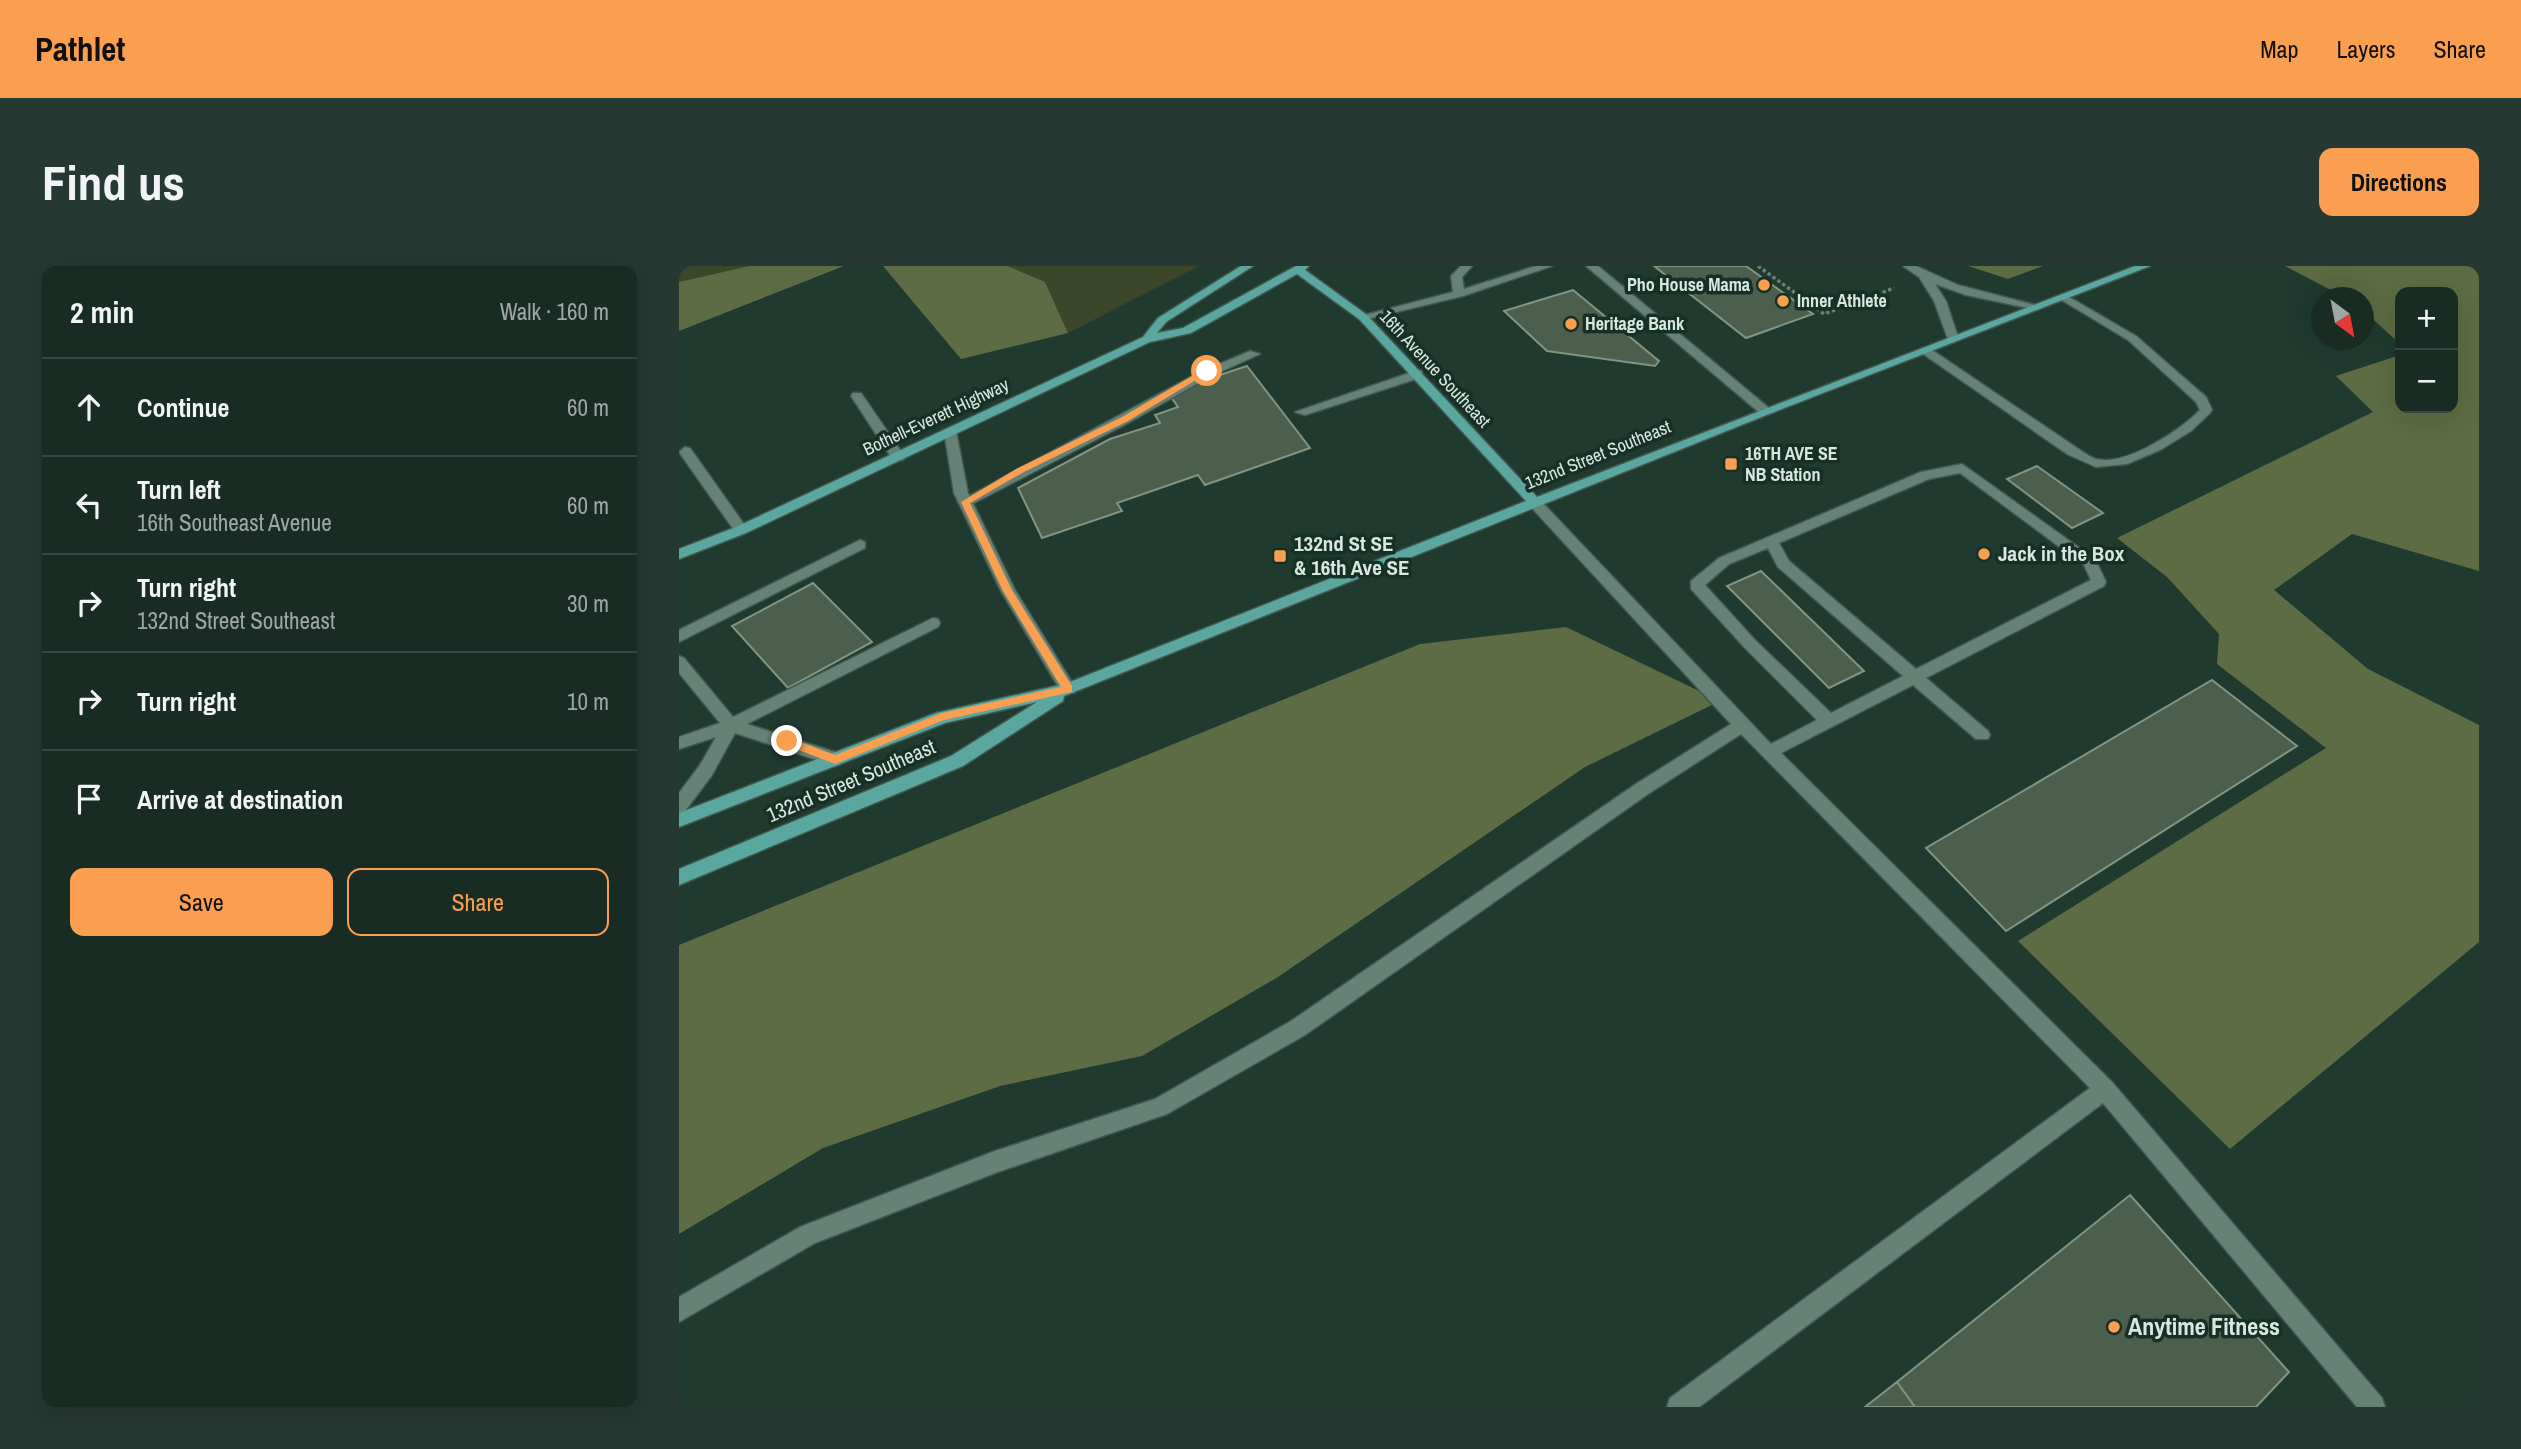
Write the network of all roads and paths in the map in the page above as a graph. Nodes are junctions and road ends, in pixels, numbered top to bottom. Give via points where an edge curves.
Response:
1 (1248, 266) edge
2 (1467, 266) edge
3 (1547, 266) edge
4 (1591, 266) edge
5 (1758, 266) edge
6 (1908, 266) edge
7 (2145, 266) edge
8 (1301, 267) edge
9 (1926, 271) edge
10 (1904, 284) dead end
11 (1459, 293) junction
12 (2064, 297) junction
13 (2037, 307) junction
14 (1363, 317) junction
15 (1147, 339) junction
16 (1953, 340) junction
17 (1925, 351) junction
18 (1254, 354) dead end
19 (1418, 374) junction
20 (857, 396) dead end
21 (1765, 411) junction
22 (1301, 412) dead end
23 (950, 431) junction
24 (685, 451) dead end
25 (898, 457) junction
26 (965, 502) junction
27 (1535, 503) junction
28 (741, 530) junction
29 (1771, 541) junction
30 (860, 545) dead end
31 (679, 554) edge
32 (679, 567) edge
33 (933, 623) dead end
34 (679, 637) edge
35 (679, 662) edge
36 (1913, 678) junction
37 (1068, 689) junction
38 (1829, 721) junction
39 (731, 725) junction
40 (1742, 725) junction
41 (1982, 735) dead end
42 (679, 743) edge
43 (1769, 752) junction
44 (835, 759) junction
45 (679, 806) edge
46 (679, 820) edge
47 (679, 877) edge
48 (2105, 1089) junction
49 (679, 1310) edge
50 (1679, 1407) edge
51 (2373, 1407) edge

1 - 15 main road, Bothell-Everett Highway via 1162,320
2 - 11 street via 1456,276
3 - 11 street
4 - 21 street
5 - 10 path via 1824,314
6 - 9 street
7 - 12 main road, 132nd Street Southeast
8 - 14 main road, 16th Avenue Southeast
8 - 15 main road, Bothell-Everett Highway via 1187,331
9 - 13 street via 1967,293
9 - 16 street
11 - 14 street
12 - 13 main road, 132nd Street Southeast
12 - 17 street via 2132,338 2202,400 2206,410 2198,422 2145,452 2115,464 2098,464
13 - 16 main road, 132nd Street Southeast
14 - 19 main road, 16th Avenue Southeast
15 - 23 main road, Bothell-Everett Highway
16 - 17 main road, 132nd Street Southeast
17 - 21 main road, 132nd Street Southeast
18 - 26 street via 1207,371
19 - 22 street
19 - 27 main road, 16th Avenue Southeast
20 - 25 street
21 - 27 main road, 132nd Street Southeast
23 - 25 main road, Bothell-Everett Highway
23 - 26 street
24 - 28 street
25 - 28 main road, Bothell-Everett Highway
26 - 37 street via 1007,591
27 - 37 main road, 132nd Street Southeast
27 - 40 street
28 - 31 main road, Bothell-Everett Highway
28 - 32 main road, Bothell-Everett Highway
29 - 36 street via 1783,564
29 - 36 street via 1926,475 1962,468 2090,562 2099,582
29 - 38 street via 1724,561 1696,585
30 - 34 street
33 - 39 street
35 - 39 street
36 - 38 street
36 - 41 street
37 - 44 main road, 132nd Street Southeast via 942,717
37 - 47 main road, 132nd Street Southeast via 957,761
38 - 43 street
39 - 42 street
39 - 44 street
39 - 45 street
40 - 43 street
40 - 49 street via 1642,789 1298,1028 1160,1107 995,1162 808,1235
43 - 48 street
44 - 46 main road, 132nd Street Southeast
48 - 50 street
48 - 51 street

